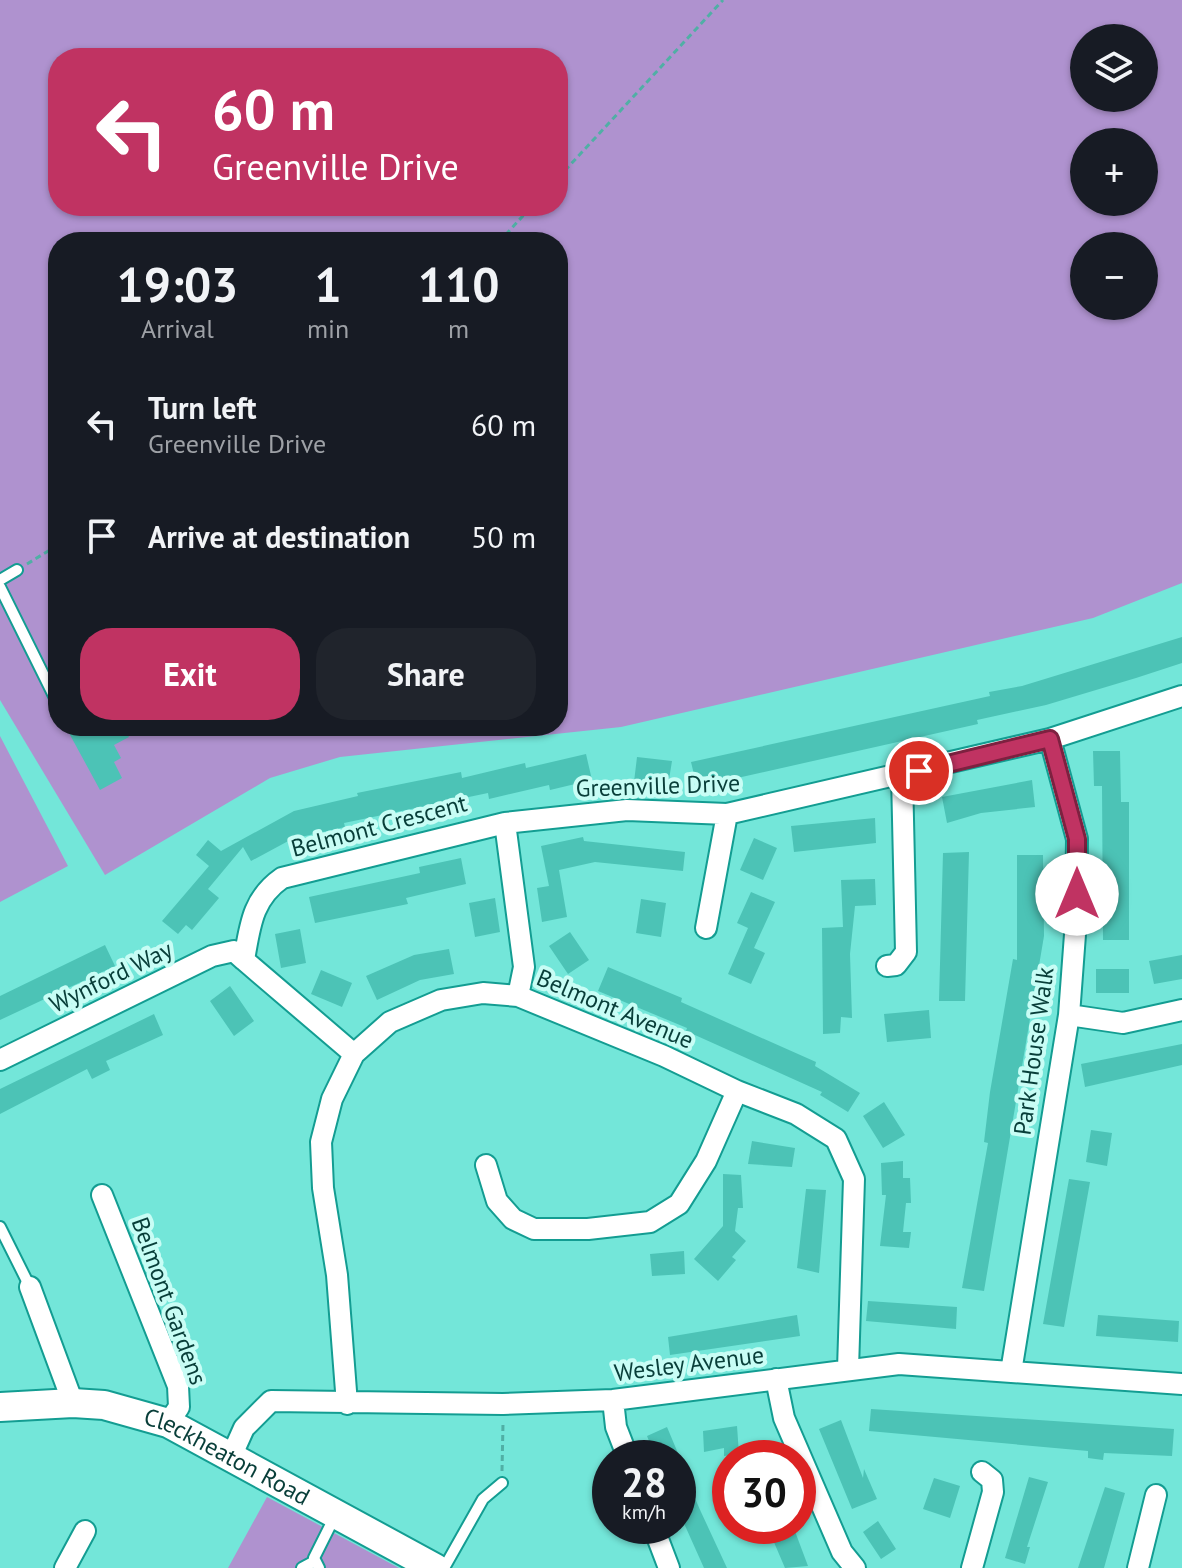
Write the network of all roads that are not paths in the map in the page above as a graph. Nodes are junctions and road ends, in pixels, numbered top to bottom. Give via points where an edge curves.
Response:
1 (17, 570) road end
2 (0, 580) edge
3 (0, 587) edge
4 (48, 684) edge
5 (1182, 696) edge
6 (1050, 739) junction
7 (902, 775) junction
8 (727, 814) junction
9 (505, 823) junction
10 (706, 928) dead end
11 (244, 960) junction
12 (887, 966) dead end
13 (518, 996) junction
14 (1182, 1010) edge
15 (1069, 1015) junction
16 (354, 1054) junction
17 (0, 1060) edge
18 (737, 1091) junction
19 (486, 1165) dead end
20 (102, 1195) dead end
21 (0, 1227) edge
22 (30, 1287) joint
23 (848, 1369) junction
24 (1011, 1372) junction
25 (776, 1379) junction
26 (1182, 1384) edge
27 (613, 1400) junction
28 (73, 1403) junction
29 (347, 1404) junction
30 (0, 1407) edge
31 (168, 1423) junction
32 (621, 1440) edge
33 (231, 1457) junction
34 (982, 1472) dead end
35 (502, 1483) road end
36 (1156, 1495) dead end
37 (336, 1514) junction
38 (85, 1531) dead end
39 (660, 1544) edge
40 (317, 1564) edge
41 (65, 1568) edge
42 (302, 1568) edge
43 (435, 1568) edge
44 (444, 1568) edge
45 (669, 1568) edge
46 (855, 1568) edge
47 (972, 1568) edge
48 (1138, 1568) edge

1 - 2 lane
3 - 4 lane
5 - 6 street, Greenville Drive
6 - 7 street, Greenville Drive
6 - 15 street, Park House Walk via 1077,839
7 - 8 street, Greenville Drive
7 - 12 street via 906,952 896,965
8 - 9 street, Greenville Drive via 627,810
8 - 10 street
9 - 11 street, Belmont Crescent via 282,878 264,891 251,917
9 - 13 street, Belmont Crescent via 524,967
11 - 16 street
11 - 17 street, Wynford Way via 234,951 212,956
13 - 16 street, Belmont Avenue via 483,993 441,1000 390,1022
13 - 18 street, Belmont Avenue
14 - 15 street via 1123,1023
15 - 24 street, Park House Walk
16 - 29 street, Belmont Avenue via 332,1099 321,1142
18 - 19 street via 706,1161 679,1204 650,1222 534,1229 513,1219 497,1201
18 - 23 street, Belmont Avenue via 827,1130 850,1166 854,1179
20 - 31 street, Belmont Gardens via 178,1386 179,1407
21 - 22 lane
22 - 28 street
23 - 24 street, Wesley Avenue via 899,1364
23 - 25 street, Wesley Avenue
24 - 26 street, Wesley Avenue
25 - 27 street, Wesley Avenue
25 - 46 street via 784,1418 842,1552
27 - 29 street, Wesley Avenue
27 - 32 street
28 - 30 street, Cleckheaton Road
28 - 31 street, Cleckheaton Road via 104,1405
29 - 33 street, Wesley Avenue via 271,1401 244,1428
31 - 33 street, Cleckheaton Road
33 - 37 street, Cleckheaton Road
34 - 47 street via 992,1480 993,1492
35 - 44 lane via 483,1499
36 - 48 street
37 - 40 lane
37 - 43 street, Cleckheaton Road
38 - 41 street
39 - 45 street
40 - 42 lane

